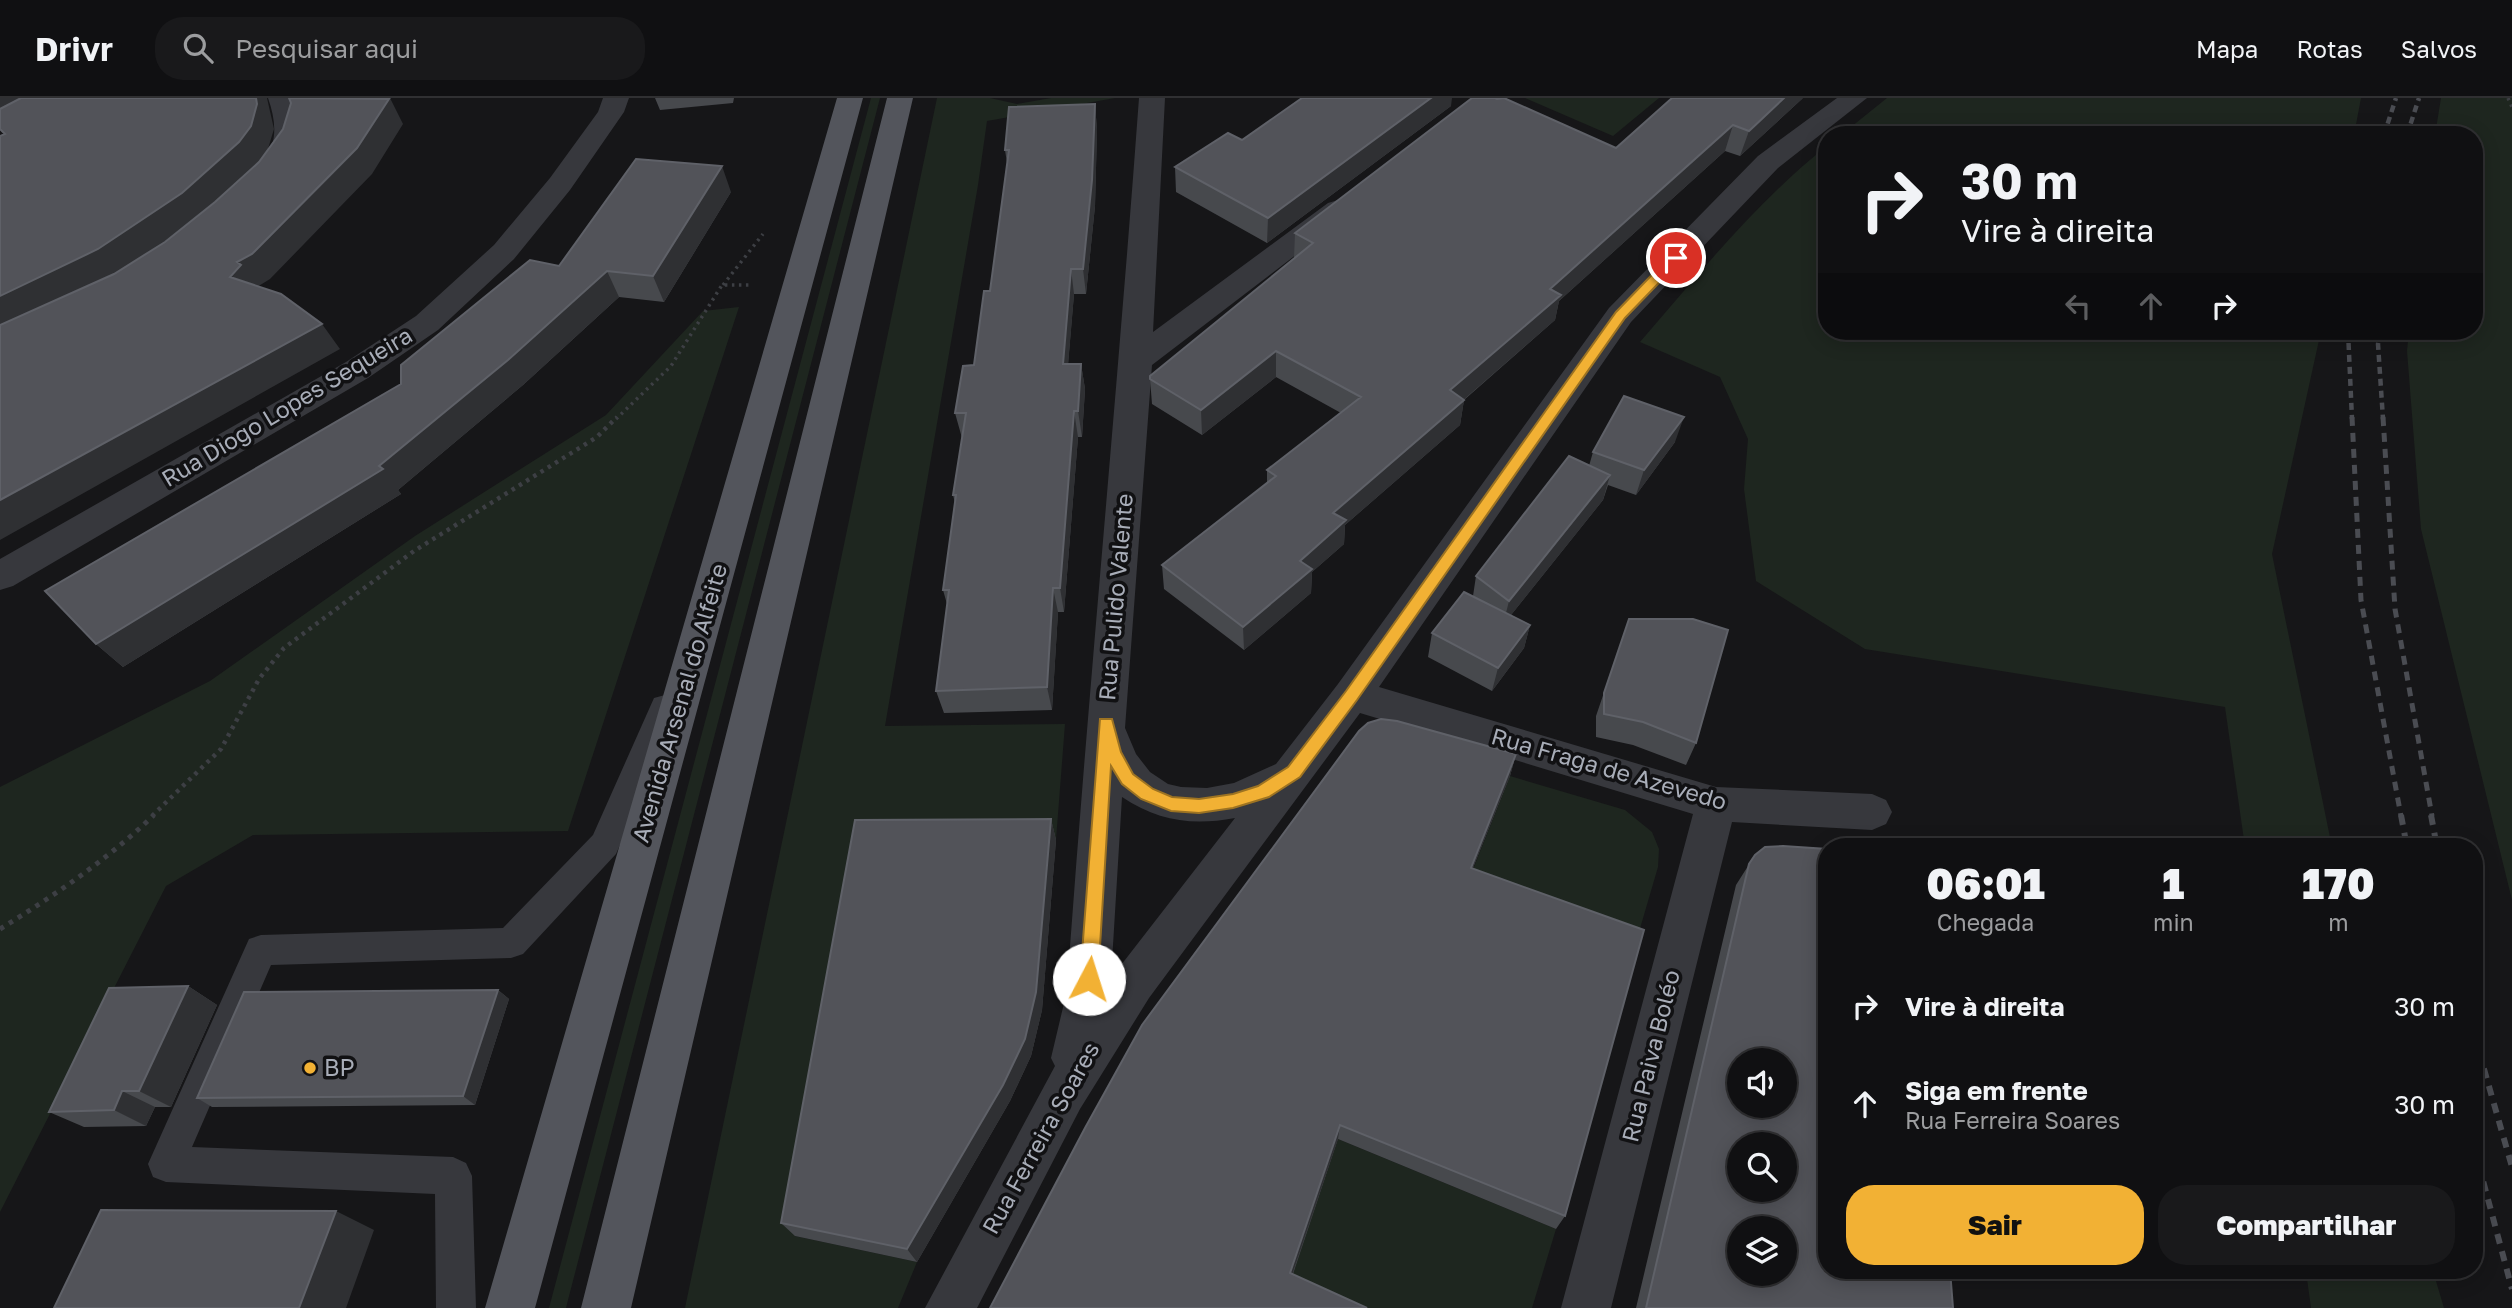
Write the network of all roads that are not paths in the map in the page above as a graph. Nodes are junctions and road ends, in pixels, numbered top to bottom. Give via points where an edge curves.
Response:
1 (281, 98) edge
2 (616, 98) edge
3 (850, 98) edge
4 (900, 98) edge
5 (1152, 98) edge
6 (1854, 98) edge
7 (260, 184) edge
8 (1364, 188) edge
9 (1136, 361) junction
10 (0, 576) edge
11 (704, 617) junction
12 (1352, 695) junction
13 (1106, 724) junction
14 (1294, 772) junction
15 (1716, 804) junction
16 (1872, 813) dead end
17 (1064, 1093) junction
18 (456, 1308) edge
19 (510, 1308) edge
20 (606, 1308) edge
21 (950, 1308) edge
22 (1586, 1308) edge

1 - 7 street via 290,134 282,158
2 - 10 street, Rua Diogo Lopes Sequeira via 595,136 520,233 427,323 357,370
3 - 11 main road, Avenida Arsenal do Alfeite
4 - 20 main road
5 - 9 street, Rua Pulido Valente
6 - 12 street, Rua Ferreira Soares via 1768,162 1620,315
8 - 9 street
9 - 13 street, Rua Pulido Valente
11 - 18 lane via 605,845 511,943 261,950 166,1164 453,1176
11 - 19 main road, Avenida Arsenal do Alfeite
12 - 14 street, Rua Ferreira Soares
12 - 15 street, Rua Fraga de Azevedo
13 - 14 street via 1113,754 1128,779 1171,804 1233,801 1263,792
13 - 17 street, Rua Pulido Valente via 1091,960 1078,1042
14 - 17 street, Rua Ferreira Soares via 1133,983
15 - 16 street, Rua Fraga de Azevedo
15 - 22 street, Rua Paiva Boléo
17 - 21 street, Rua Ferreira Soares

